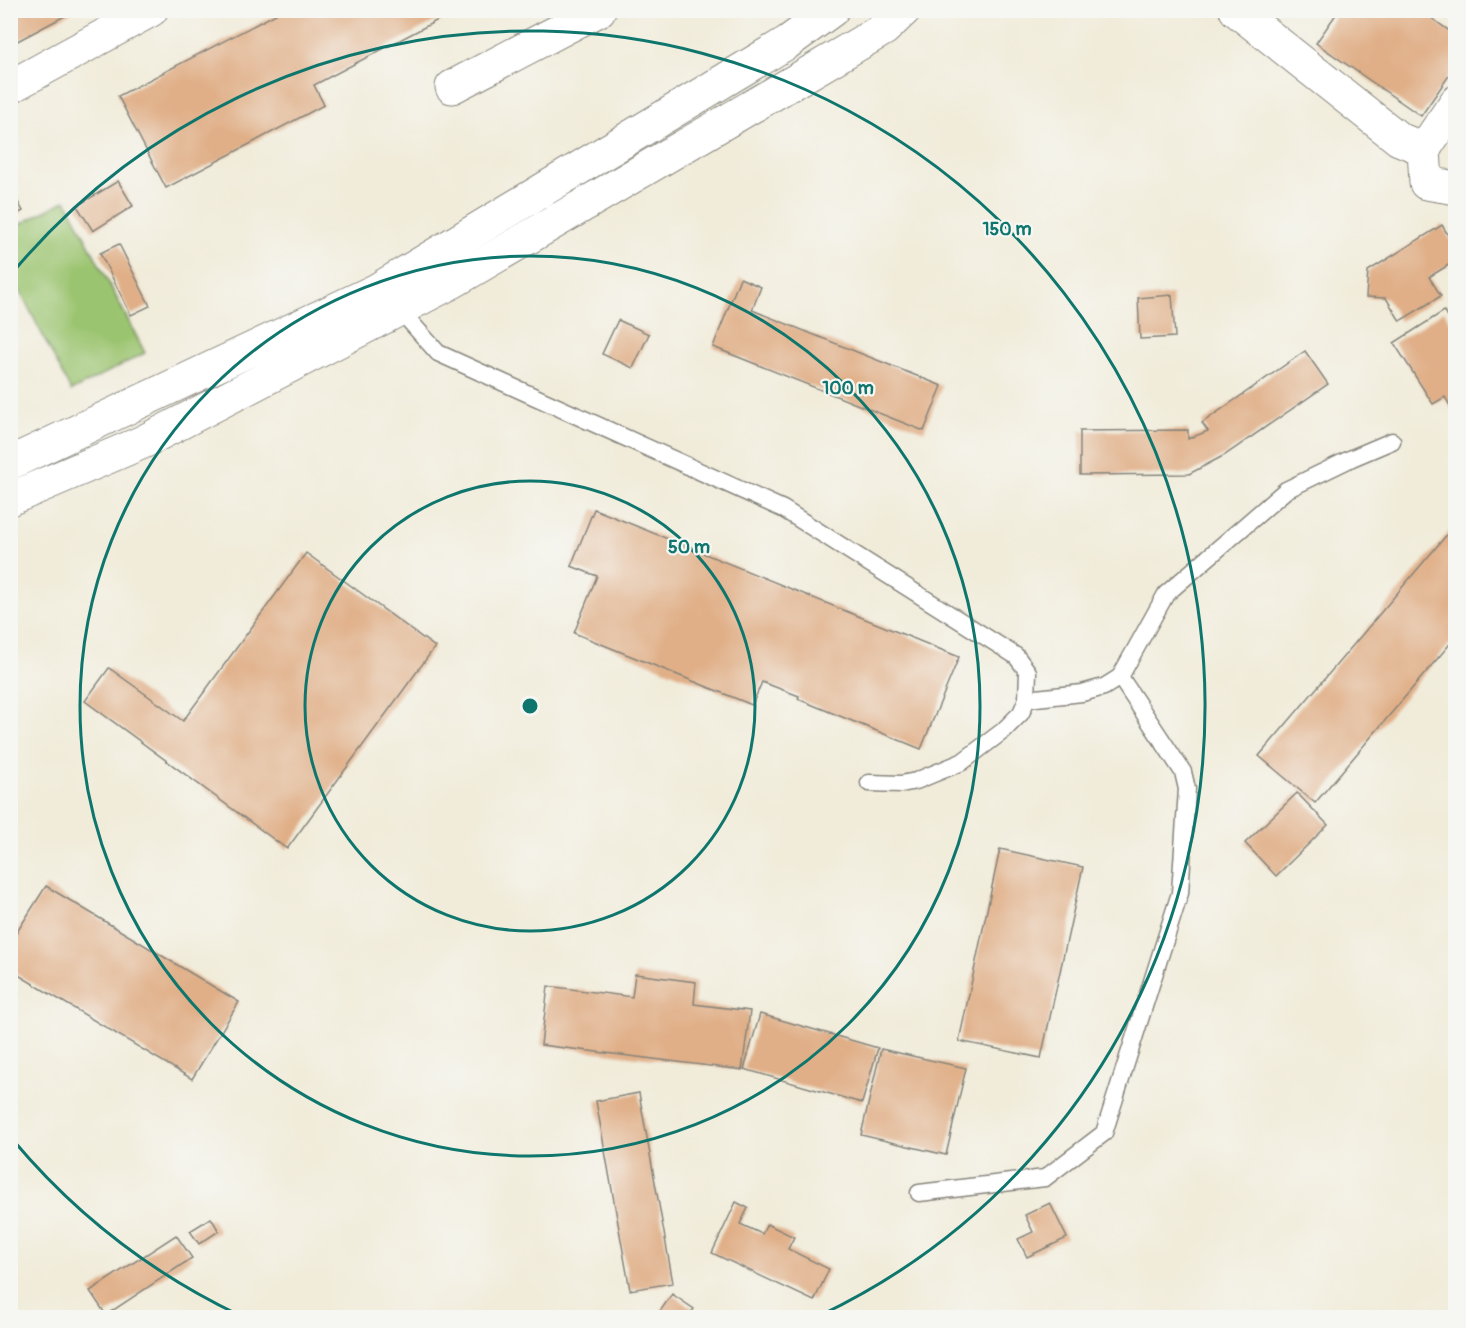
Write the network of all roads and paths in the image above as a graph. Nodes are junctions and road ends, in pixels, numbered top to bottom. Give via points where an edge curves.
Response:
1 (152, 10) edge
2 (599, 10) edge
3 (832, 10) edge
4 (904, 10) edge
5 (1236, 10) edge
6 (10, 87) edge
7 (452, 87) dead end
8 (1455, 102) edge
9 (1424, 149) junction
10 (1455, 188) edge
11 (399, 309) junction
12 (1392, 441) dead end
13 (10, 464) edge
14 (10, 499) edge
15 (1120, 677) junction
16 (1027, 699) junction
17 (869, 783) dead end
18 (919, 1193) dead end

1 - 6 street
2 - 7 street
3 - 13 street via 788,42 377,290
4 - 11 street via 884,29 454,281
5 - 9 street via 1399,139
8 - 9 street
9 - 10 street via 1426,183
11 - 14 street via 143,442
11 - 16 lane via 438,353 783,509 1016,656 1028,672
12 - 15 lane via 1286,490 1166,594
15 - 16 lane via 1104,687 1082,693
15 - 18 lane via 1183,772 1187,789 1180,893 1104,1133 1045,1178
16 - 17 lane via 1021,713 1003,731 962,762 916,781

